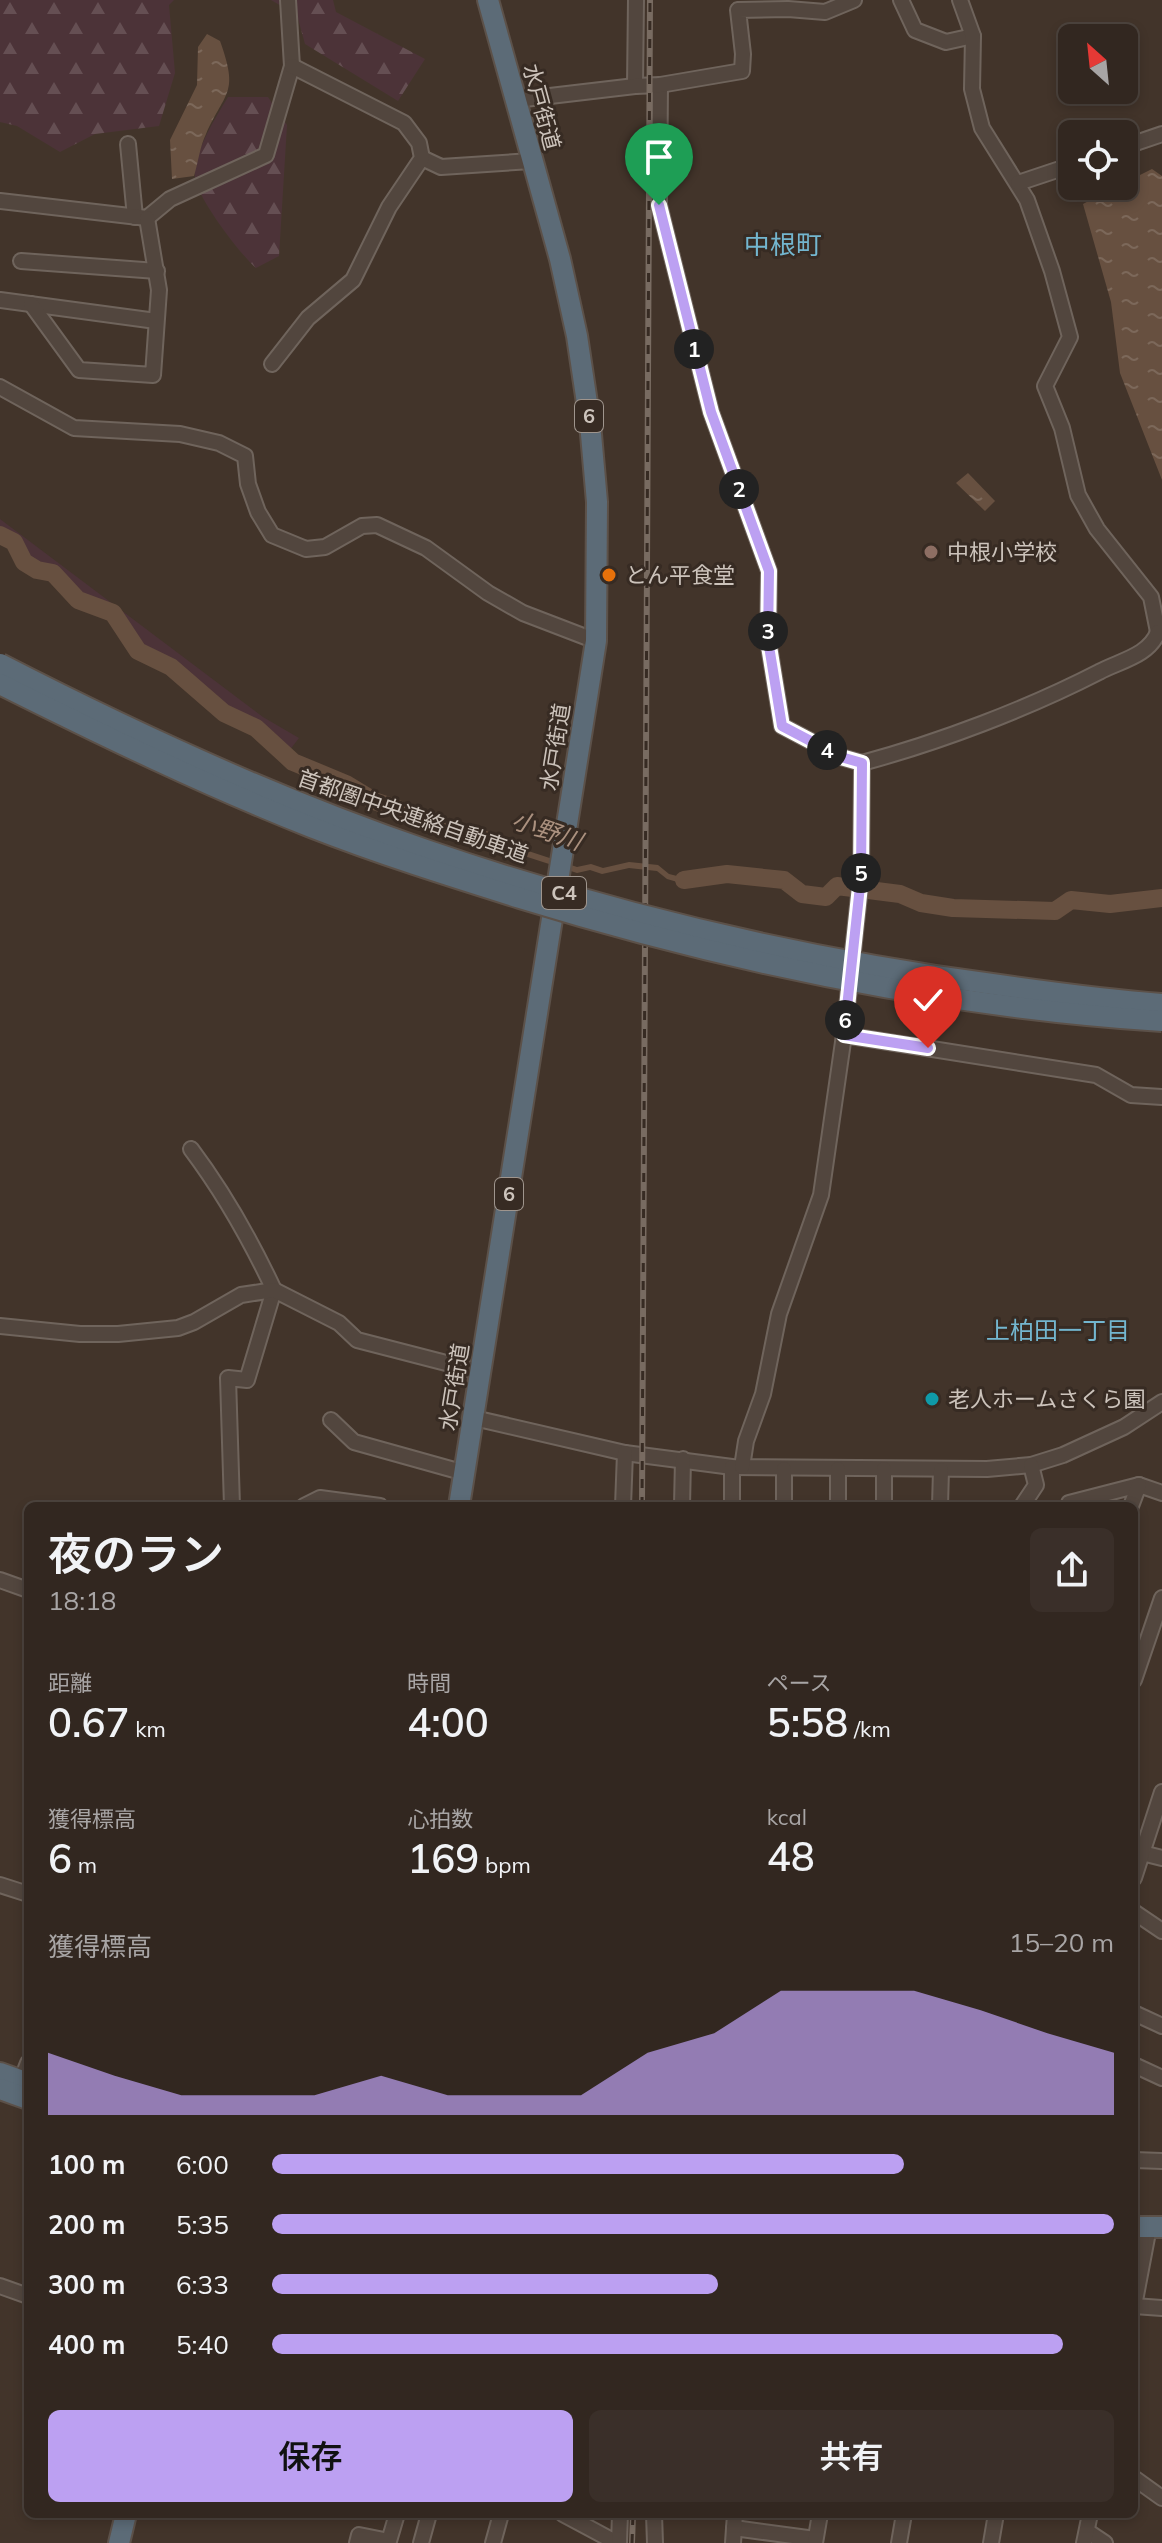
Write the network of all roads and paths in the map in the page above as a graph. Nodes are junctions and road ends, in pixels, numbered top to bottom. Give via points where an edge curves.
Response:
1 (288, 0) edge
2 (488, 0) edge
3 (636, 0) edge
4 (854, 0) edge
5 (901, 0) edge
6 (960, 0) edge
7 (973, 36) junction
8 (292, 66) junction
9 (660, 85) junction
10 (635, 86) junction
11 (516, 100) junction
12 (1162, 134) edge
13 (1138, 142) edge
14 (128, 144) dead end
15 (422, 158) junction
16 (531, 161) junction
17 (1058, 170) edge
18 (1018, 183) junction
19 (0, 201) edge
20 (141, 218) junction
21 (21, 261) dead end
22 (157, 271) junction
23 (0, 300) edge
24 (31, 304) junction
25 (156, 321) junction
26 (272, 364) dead end
27 (0, 387) edge
28 (1160, 632) edge
29 (596, 641) junction
30 (0, 664) edge
31 (0, 684) edge
32 (862, 763) junction
33 (1162, 1004) edge
34 (1162, 1021) edge
35 (844, 1035) junction
36 (1162, 1097) edge
37 (191, 1149) dead end
38 (274, 1290) junction
39 (0, 1326) edge
40 (481, 1372) junction
41 (1162, 1402) edge
42 (474, 1418) junction
43 (331, 1420) dead end
44 (625, 1453) junction
45 (683, 1459) junction
46 (1031, 1465) junction
47 (737, 1467) junction
48 (784, 1469) junction
49 (838, 1469) junction
50 (884, 1469) junction
51 (941, 1470) junction
52 (465, 1473) junction
53 (1139, 1485) junction
54 (1162, 1493) edge
55 (232, 1502) edge
56 (312, 1502) edge
57 (360, 1502) edge
58 (460, 1502) edge
59 (623, 1502) edge
60 (682, 1502) edge
61 (733, 1502) edge
62 (784, 1502) edge
63 (838, 1502) edge
64 (884, 1502) edge
65 (940, 1502) edge
66 (1025, 1502) edge
67 (1073, 1502) edge
68 (1133, 1502) edge
69 (0, 1580) edge
70 (24, 1589) edge
71 (1162, 1598) edge
72 (1158, 1621) edge
73 (1138, 1666) edge
74 (1162, 1792) edge
75 (1138, 1852) edge
76 (1162, 1858) edge
77 (0, 1885) edge
78 (24, 1893) edge
79 (1138, 1915) edge
80 (1162, 1931) edge
81 (1138, 2015) edge
82 (1162, 2026) edge
83 (1138, 2067) edge
84 (0, 2073) edge
85 (1162, 2078) edge
86 (20, 2085) edge
87 (1138, 2160) edge
88 (1162, 2161) edge
89 (1148, 2227) edge
90 (1138, 2283) edge
91 (0, 2286) edge
92 (24, 2295) edge
93 (1138, 2306) edge
94 (1162, 2308) edge
95 (1138, 2481) edge
96 (1162, 2498) edge
97 (125, 2518) edge
98 (396, 2518) edge
99 (428, 2518) edge
100 (500, 2518) edge
101 (571, 2518) edge
102 (620, 2518) edge
103 (654, 2518) edge
104 (819, 2518) edge
105 (903, 2518) edge
106 (995, 2518) edge
107 (734, 2528) edge
108 (1086, 2537) edge
109 (815, 2541) edge
110 (119, 2543) edge
111 (357, 2543) edge
112 (421, 2543) edge
113 (493, 2543) edge
114 (618, 2543) edge
115 (655, 2543) edge
116 (899, 2543) edge
117 (991, 2543) edge
118 (1105, 2543) edge

1 - 8 street
2 - 11 highway, 水戸街道 / 6
3 - 10 street
4 - 9 street via 825,12 738,10 742,71
5 - 7 street via 915,30 946,42
6 - 7 street
7 - 18 street via 972,89 982,128
8 - 15 street via 404,123 419,143
8 - 20 street via 266,155
9 - 10 street
9 - 32 street via 659,205 711,412 769,571 768,640 782,726
10 - 11 street
11 - 16 highway, 水戸街道 / 6
12 - 13 street
14 - 20 street
15 - 16 street via 441,167
15 - 26 street via 389,207 353,280 308,318
16 - 29 highway, 水戸街道 / 6 via 560,259 590,423 597,502
17 - 18 street
18 - 28 street via 1052,271 1070,337 1045,386 1062,428 1078,495 1097,529 1151,597
19 - 20 street
20 - 22 street
21 - 22 street
22 - 25 street
23 - 24 street
24 - 25 street
24 - 25 street via 79,370 153,375
27 - 29 street via 74,428 180,434 219,443 245,456 248,484 272,535 306,549 325,547 362,526 377,525 426,548 523,613
28 - 32 street via 1140,653 1065,691
29 - 40 highway, 水戸街道 / 6
30 - 33 highway, 首都圏中央連絡自動車道 / C4, bridge via 276,794 425,850 582,899 808,955
31 - 34 highway, 首都圏中央連絡自動車道 / C4, bridge via 292,819 451,877 573,914 743,958 934,995
32 - 35 street via 861,877
35 - 36 street via 1096,1075 1131,1095
35 - 47 street via 821,1195 779,1314 763,1394
37 - 38 street via 253,1245
38 - 39 street via 241,1295 178,1328 80,1334
38 - 40 street via 339,1323 357,1340
38 - 55 street via 247,1380 228,1378
40 - 42 highway, 水戸街道 / 6
41 - 46 street via 1124,1427
42 - 44 street
42 - 52 highway, 水戸街道 / 6
43 - 52 street via 354,1442
44 - 45 street
44 - 59 street
45 - 47 street
45 - 60 street
46 - 51 street
46 - 66 street via 1036,1485
47 - 48 street
47 - 61 street
48 - 49 street
48 - 62 street
49 - 50 street
49 - 63 street
50 - 51 street
50 - 64 street
51 - 65 street
52 - 58 highway, 水戸街道 / 6
53 - 54 street
53 - 67 street
53 - 68 street
56 - 57 street
69 - 70 street
71 - 72 street
72 - 73 street
74 - 75 street
75 - 76 street
77 - 78 street
79 - 80 street
81 - 82 street
83 - 85 street
84 - 86 highway
87 - 88 street
89 - 90 street
91 - 92 street
93 - 94 street
95 - 96 street
97 - 110 highway
98 - 111 street via 389,2541 359,2535
99 - 112 street
100 - 113 street
101 - 114 street
102 - 114 street
103 - 115 street
104 - 109 street
105 - 116 street
106 - 117 street
107 - 109 street
108 - 118 street

